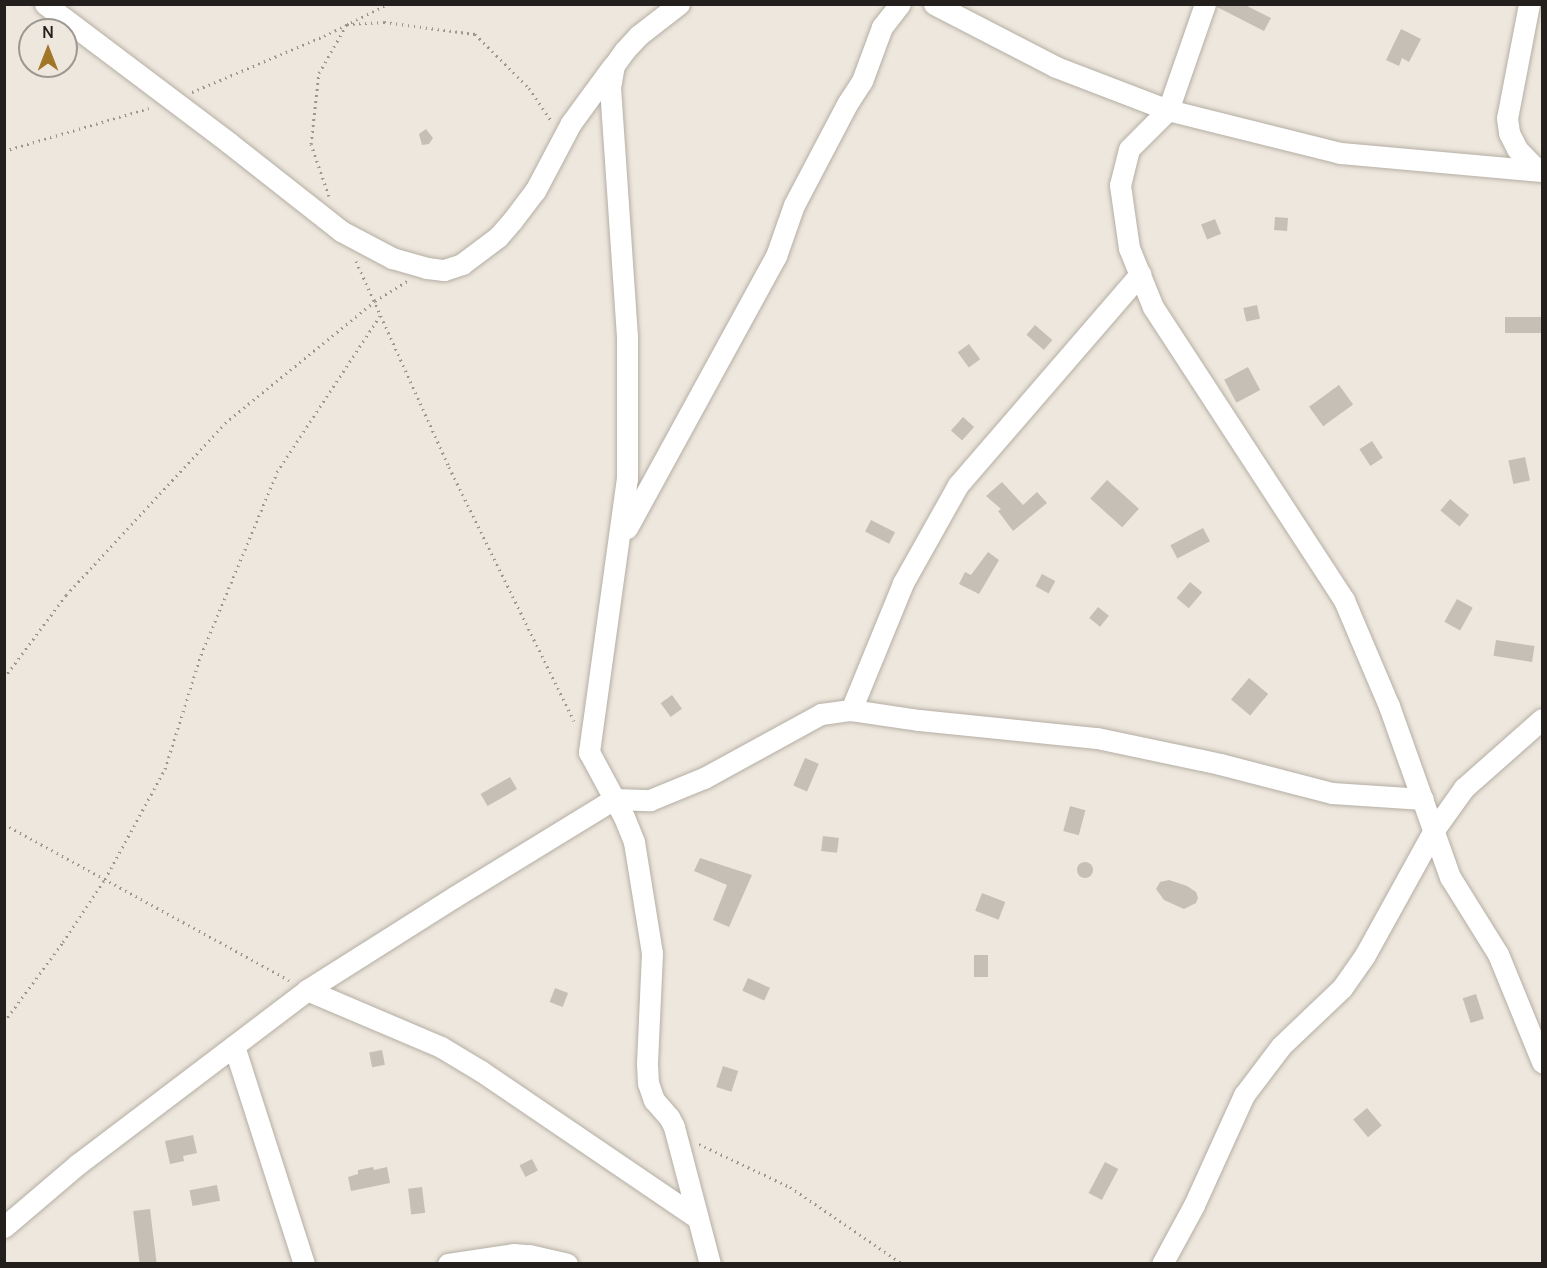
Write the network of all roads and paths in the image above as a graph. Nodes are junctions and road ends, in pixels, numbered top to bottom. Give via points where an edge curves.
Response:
1 (45, 4) edge
2 (388, 4) edge
3 (678, 4) edge
4 (900, 4) edge
5 (934, 4) edge
6 (1205, 4) edge
7 (1529, 4) edge
8 (347, 24) junction
9 (614, 64) junction
10 (174, 100) junction
11 (1168, 110) junction
12 (562, 137) junction
13 (4, 151) edge
14 (1540, 171) edge
15 (330, 198) dead end
16 (341, 231) junction
17 (1140, 274) junction
18 (416, 278) dead end
19 (375, 301) junction
20 (381, 315) junction
21 (619, 541) junction
22 (4, 678) edge
23 (851, 710) junction
24 (1542, 719) edge
25 (589, 752) junction
26 (614, 799) junction
27 (1423, 799) junction
28 (4, 824) edge
29 (1434, 830) junction
30 (105, 879) junction
31 (307, 990) junction
32 (4, 1022) edge
33 (234, 1046) junction
34 (1542, 1062) edge
35 (675, 1133) junction
36 (697, 1218) junction
37 (4, 1227) edge
38 (304, 1263) edge
39 (448, 1263) edge
40 (567, 1263) edge
41 (710, 1263) edge
42 (903, 1263) edge
43 (1162, 1263) edge

1 - 10 street
2 - 8 path
3 - 9 street via 639,35
4 - 21 street via 882,27 862,81 794,205 776,256
5 - 11 street via 1056,67
6 - 11 street
7 - 14 street via 1507,118 1517,149
8 - 10 path
8 - 12 path via 384,22 475,34 529,88
8 - 15 path via 319,73 311,144
9 - 12 street
9 - 21 street via 609,105 628,388 627,478
10 - 13 path
10 - 16 street
11 - 14 street via 1340,153
11 - 17 street via 1129,149 1120,185 1129,248
12 - 16 street via 524,208 498,237 462,264 444,270 411,265
16 - 19 path
17 - 23 street via 958,485 903,583
17 - 27 street via 1153,307 1344,600
18 - 19 path
19 - 20 path
19 - 22 path via 225,423 66,595
20 - 25 path via 449,467
20 - 30 path via 278,472 201,655 165,769
21 - 25 street
23 - 26 street via 821,714 704,778 650,800
23 - 27 street via 1097,738 1332,793
24 - 29 street via 1464,788
25 - 26 street
26 - 31 street
26 - 35 street via 634,842 652,953 648,1083
27 - 29 street
28 - 30 path
29 - 34 street via 1449,877 1498,954
29 - 43 street via 1365,955 1342,988 1281,1046 1244,1095 1194,1205
30 - 31 path
30 - 32 path
31 - 33 street
31 - 36 street via 441,1047
33 - 37 street via 78,1164
33 - 38 street
35 - 36 street
35 - 42 path via 790,1187
36 - 41 street
39 - 40 street via 513,1254

